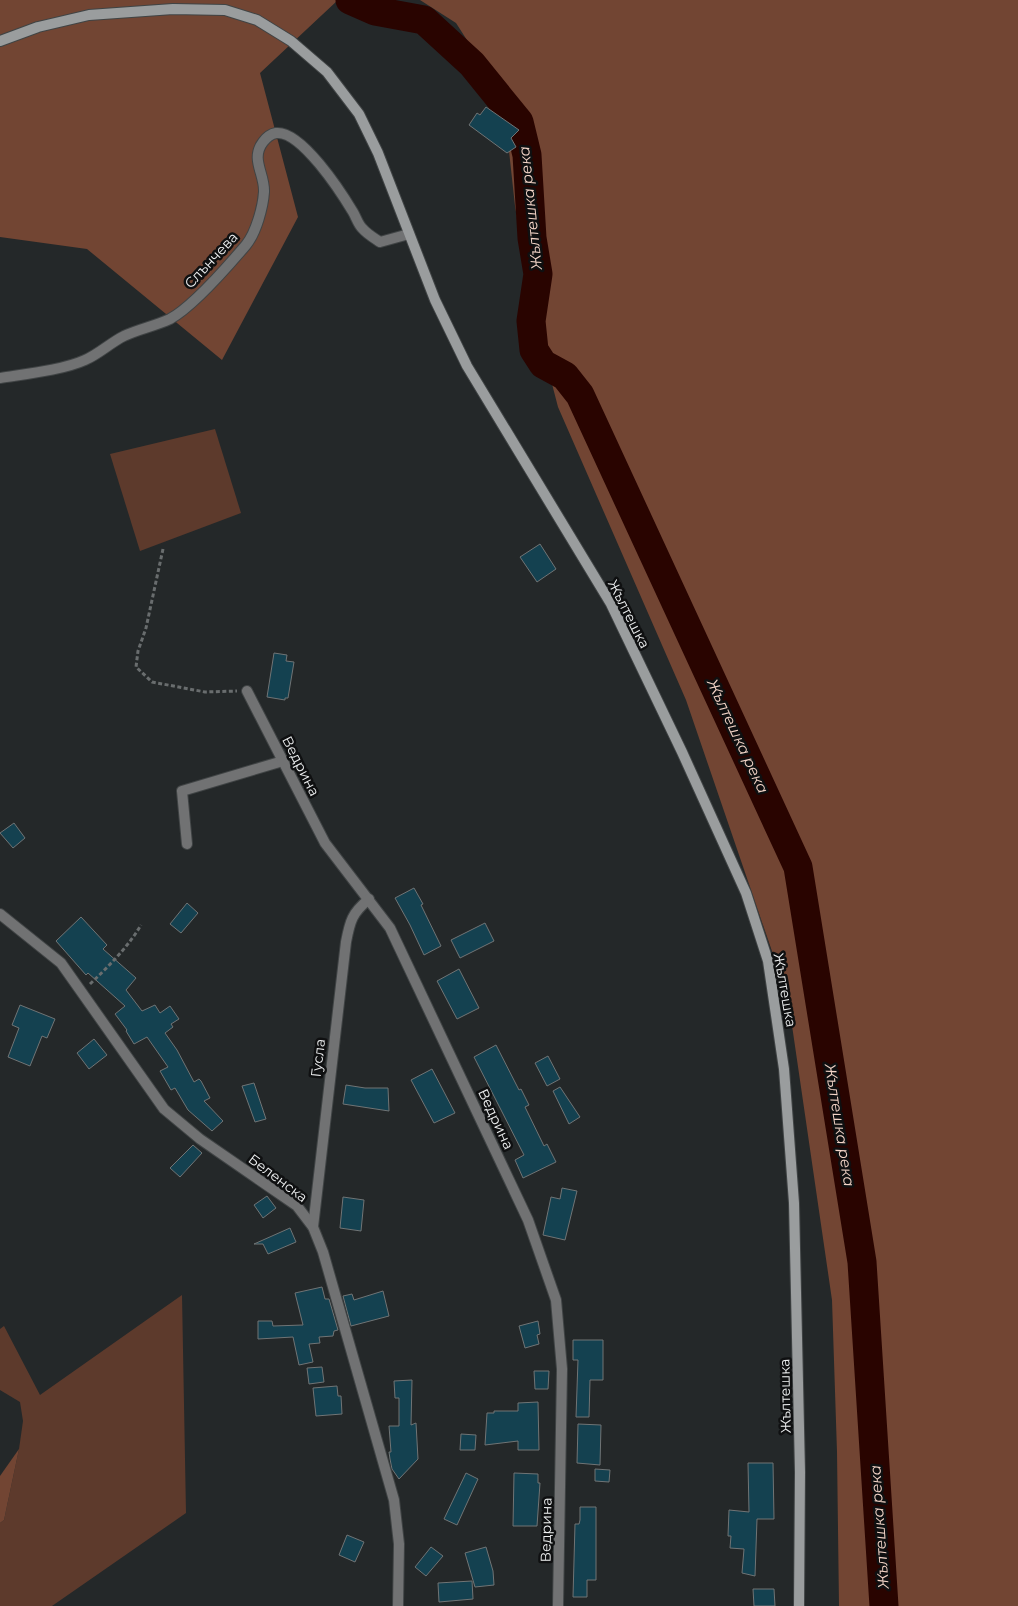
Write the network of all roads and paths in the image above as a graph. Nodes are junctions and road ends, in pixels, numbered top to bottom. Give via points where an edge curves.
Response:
1 (0, 41) edge
2 (409, 234) junction
3 (0, 378) edge
4 (163, 549) dead end
5 (248, 691) joint
6 (283, 762) junction
7 (187, 844) dead end
8 (369, 899) junction
9 (0, 914) edge
10 (141, 924) dead end
11 (80, 992) junction
12 (313, 1227) junction
13 (398, 1606) edge
14 (558, 1606) edge
15 (798, 1606) edge

1 - 2 main road, Жълтешка via 38,27 89,15 208,9 225,10 257,20 291,41 327,72 359,114 378,153
2 - 3 street, Слънчева via 380,242 372,238 361,228 326,171 308,151 291,138 275,133 258,148 263,204 248,242 184,308 171,318 118,339 85,360
2 - 15 main road, Жълтешка via 435,300 467,366 615,613 746,893 768,961 784,1069 794,1203 800,1472
4 - 5 path via 136,667 152,682 205,692
5 - 6 street, Ведрина
6 - 7 street via 182,791
6 - 8 street, Ведрина via 325,843
8 - 12 street, Гусла via 351,919 346,942
8 - 14 street, Ведрина via 390,928 528,1220 556,1300 562,1369
9 - 11 street, Беленска via 61,963
10 - 11 path via 110,966
11 - 12 street, Беленска via 164,1109 200,1139 297,1206
12 - 13 street, Беленска via 394,1500 399,1544

